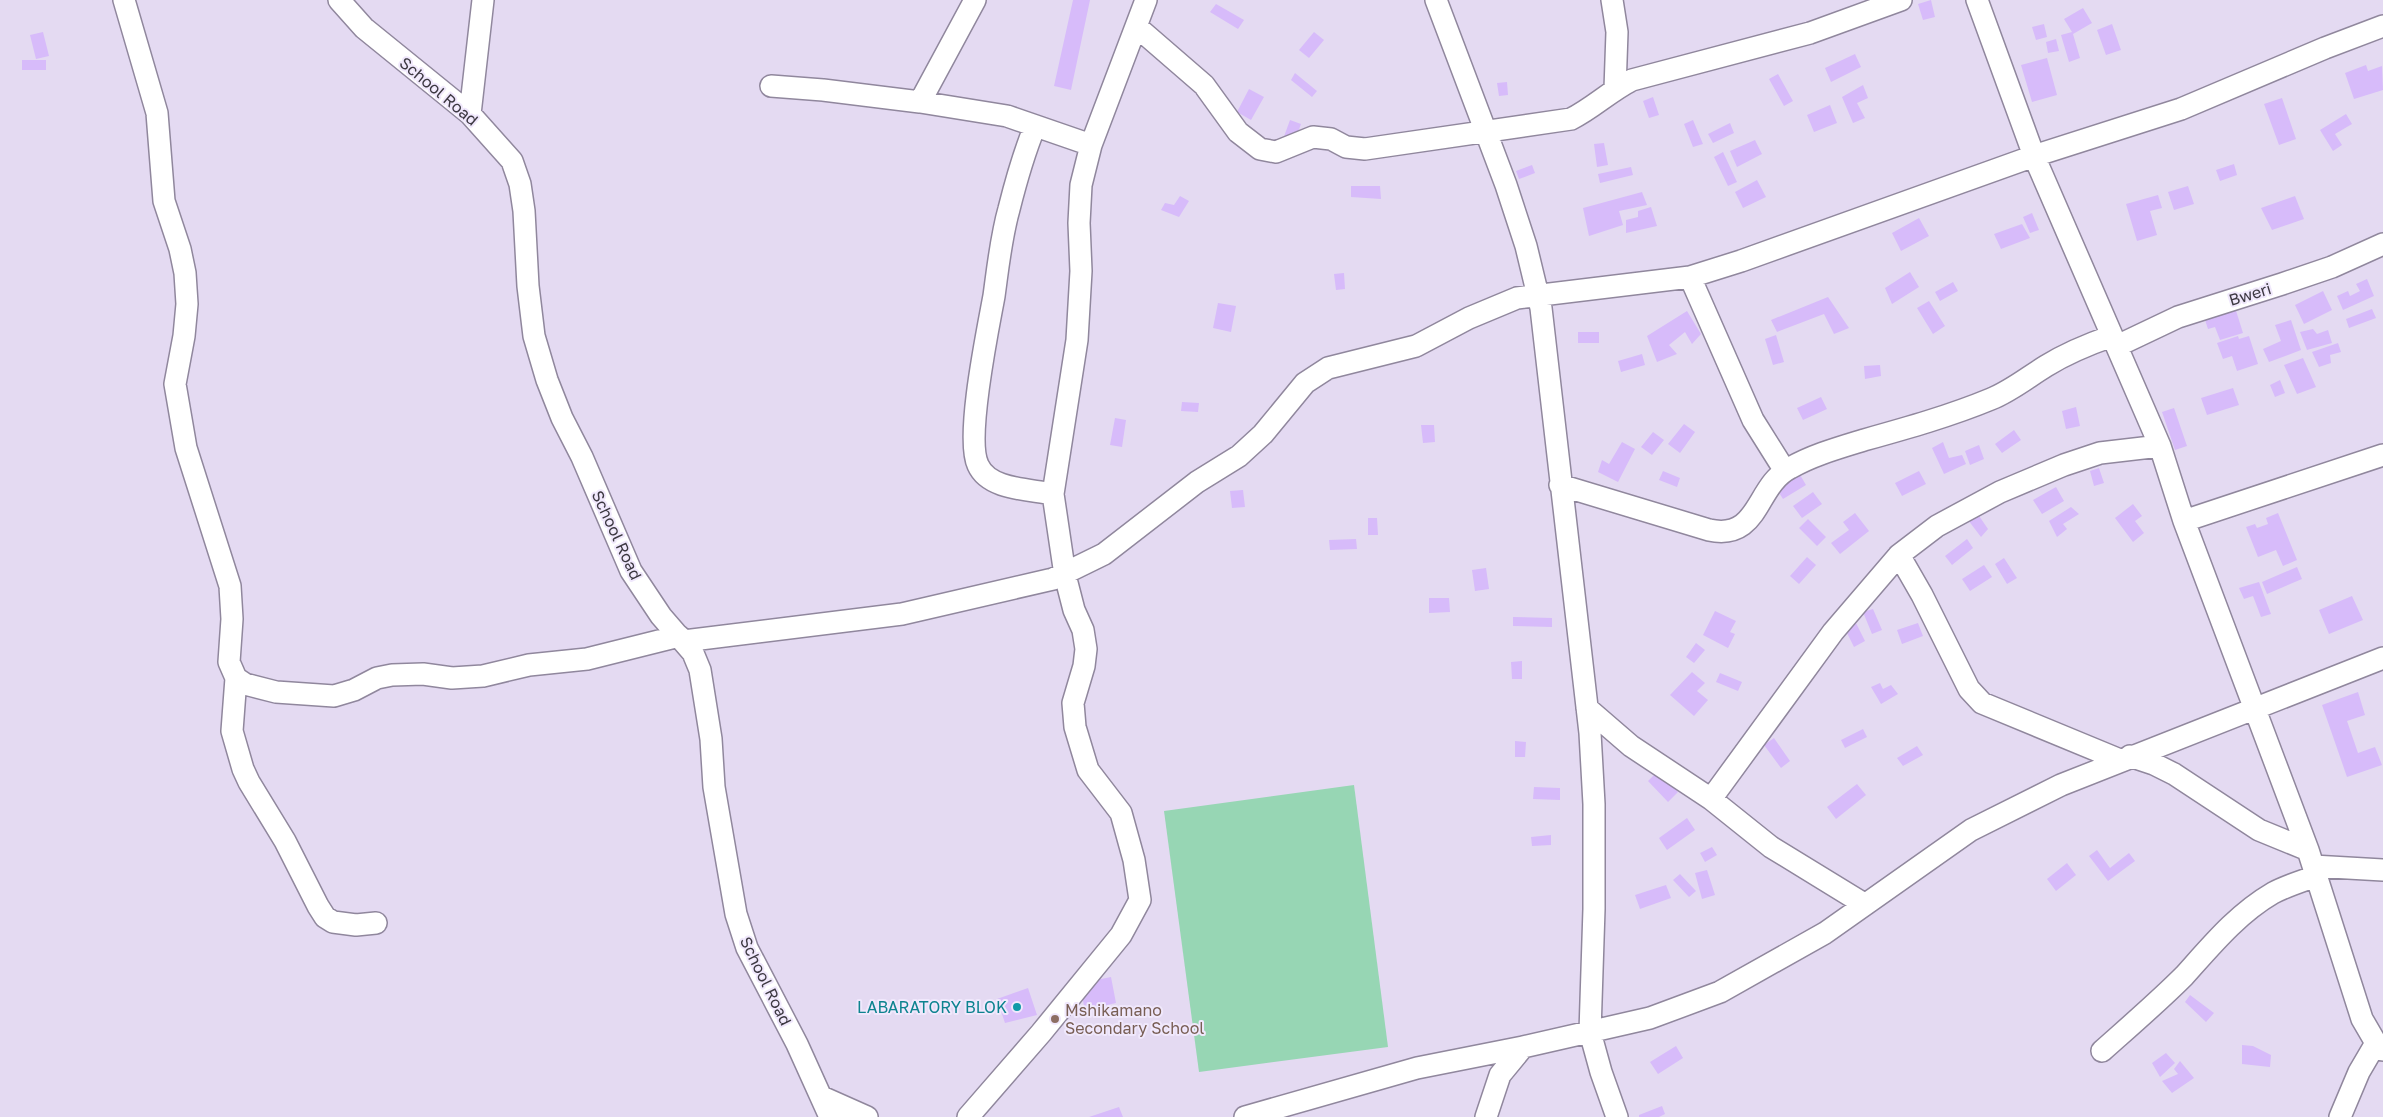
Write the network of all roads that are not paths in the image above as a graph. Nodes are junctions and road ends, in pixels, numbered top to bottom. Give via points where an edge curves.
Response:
1 (124, 0) edge
2 (339, 0) edge
3 (483, 0) edge
4 (976, 0) edge
5 (1146, 0) edge
6 (1436, 0) edge
7 (1612, 0) edge
8 (1901, 0) edge
9 (1977, 0) edge
10 (2383, 26) edge
11 (1137, 27) junction
12 (771, 86) dead end
13 (1615, 89) junction
14 (920, 102) junction
15 (470, 114) junction
16 (1035, 126) junction
17 (1486, 132) junction
18 (1091, 145) junction
19 (2034, 156) junction
20 (2383, 244) edge
21 (1690, 277) junction
22 (1538, 294) junction
23 (2115, 341) junction
24 (2160, 446) junction
25 (2383, 455) edge
26 (1785, 471) junction
27 (1560, 485) junction
28 (1053, 494) junction
29 (2184, 521) junction
30 (1899, 555) junction
31 (1065, 575) junction
32 (682, 638) junction
33 (2383, 658) edge
34 (236, 678) junction
35 (1587, 708) junction
36 (2255, 708) junction
37 (2125, 758) junction
38 (1711, 800) junction
39 (2312, 864) junction
40 (2383, 870) edge
41 (1864, 904) junction
42 (376, 923) dead end
43 (1590, 1032) junction
44 (2379, 1046) edge
45 (1523, 1047) junction
46 (2102, 1051) dead end
47 (822, 1097) junction
48 (830, 1117) edge
49 (867, 1117) edge
50 (968, 1117) edge
51 (1245, 1117) edge
52 (1486, 1117) edge
53 (1617, 1117) edge
54 (2340, 1117) edge

1 - 34 street via 158,113 164,201 185,273 184,336 174,384 186,448 230,586 229,662
2 - 15 street, School Road via 364,28
3 - 15 street
4 - 14 street
5 - 11 street
6 - 17 street
7 - 13 street via 1617,32
8 - 13 street via 1810,32 1648,74
9 - 19 street
10 - 19 street via 2180,110
11 - 17 street via 1204,84 1238,132 1266,151 1276,152 1313,137 1365,149
11 - 18 street
12 - 14 street
13 - 17 street via 1595,106 1571,119
14 - 16 street via 1007,116
15 - 32 street, School Road via 512,161 520,184 534,336 546,380 631,571 661,616
16 - 18 street
16 - 28 street via 1008,211 984,353 974,453 978,466 989,480
17 - 22 street via 1526,246
18 - 28 street via 1081,185 1077,340
19 - 21 street
19 - 23 street
20 - 23 street, Bweri via 2332,267 2178,316
21 - 22 street
21 - 26 street via 1753,420
22 - 27 street
22 - 31 street via 1505,302 1416,346 1321,372 1304,383 1263,434 1239,456 1197,482 1104,554
23 - 24 street
23 - 26 street, Bweri via 2074,350 1992,399 1810,457
24 - 29 street
24 - 30 street via 2100,453 2000,492 1937,526
25 - 29 street
26 - 27 street via 1751,516 1730,532 1709,530
27 - 35 street
28 - 31 street
29 - 36 street
30 - 37 street via 1969,689 1982,703
30 - 38 street via 1833,632
31 - 32 street via 902,614
31 - 50 street via 1083,630 1086,650 1073,703 1075,727 1088,770 1121,813 1134,860 1140,900 1121,935
32 - 34 street via 587,659 529,664 483,676 392,675 334,696 276,692 245,684
32 - 47 street, School Road via 700,670 711,739 714,787 736,914 747,948
33 - 36 street
34 - 42 street via 232,732 243,769 318,906 325,917 334,922
35 - 38 street via 1631,746
35 - 43 street via 1594,804
36 - 37 street
36 - 39 street
37 - 39 street via 2154,764 2174,774
37 - 41 street via 2061,784 1971,830
38 - 41 street via 1771,847
39 - 40 street
39 - 44 street via 2362,1019
39 - 46 street via 2230,926 2183,977
41 - 43 street via 1825,933 1720,992 1650,1018
43 - 45 street
43 - 53 street
44 - 54 street via 2359,1072
45 - 51 street via 1418,1068
45 - 52 street via 1500,1076
47 - 48 street, School Road
47 - 49 street

